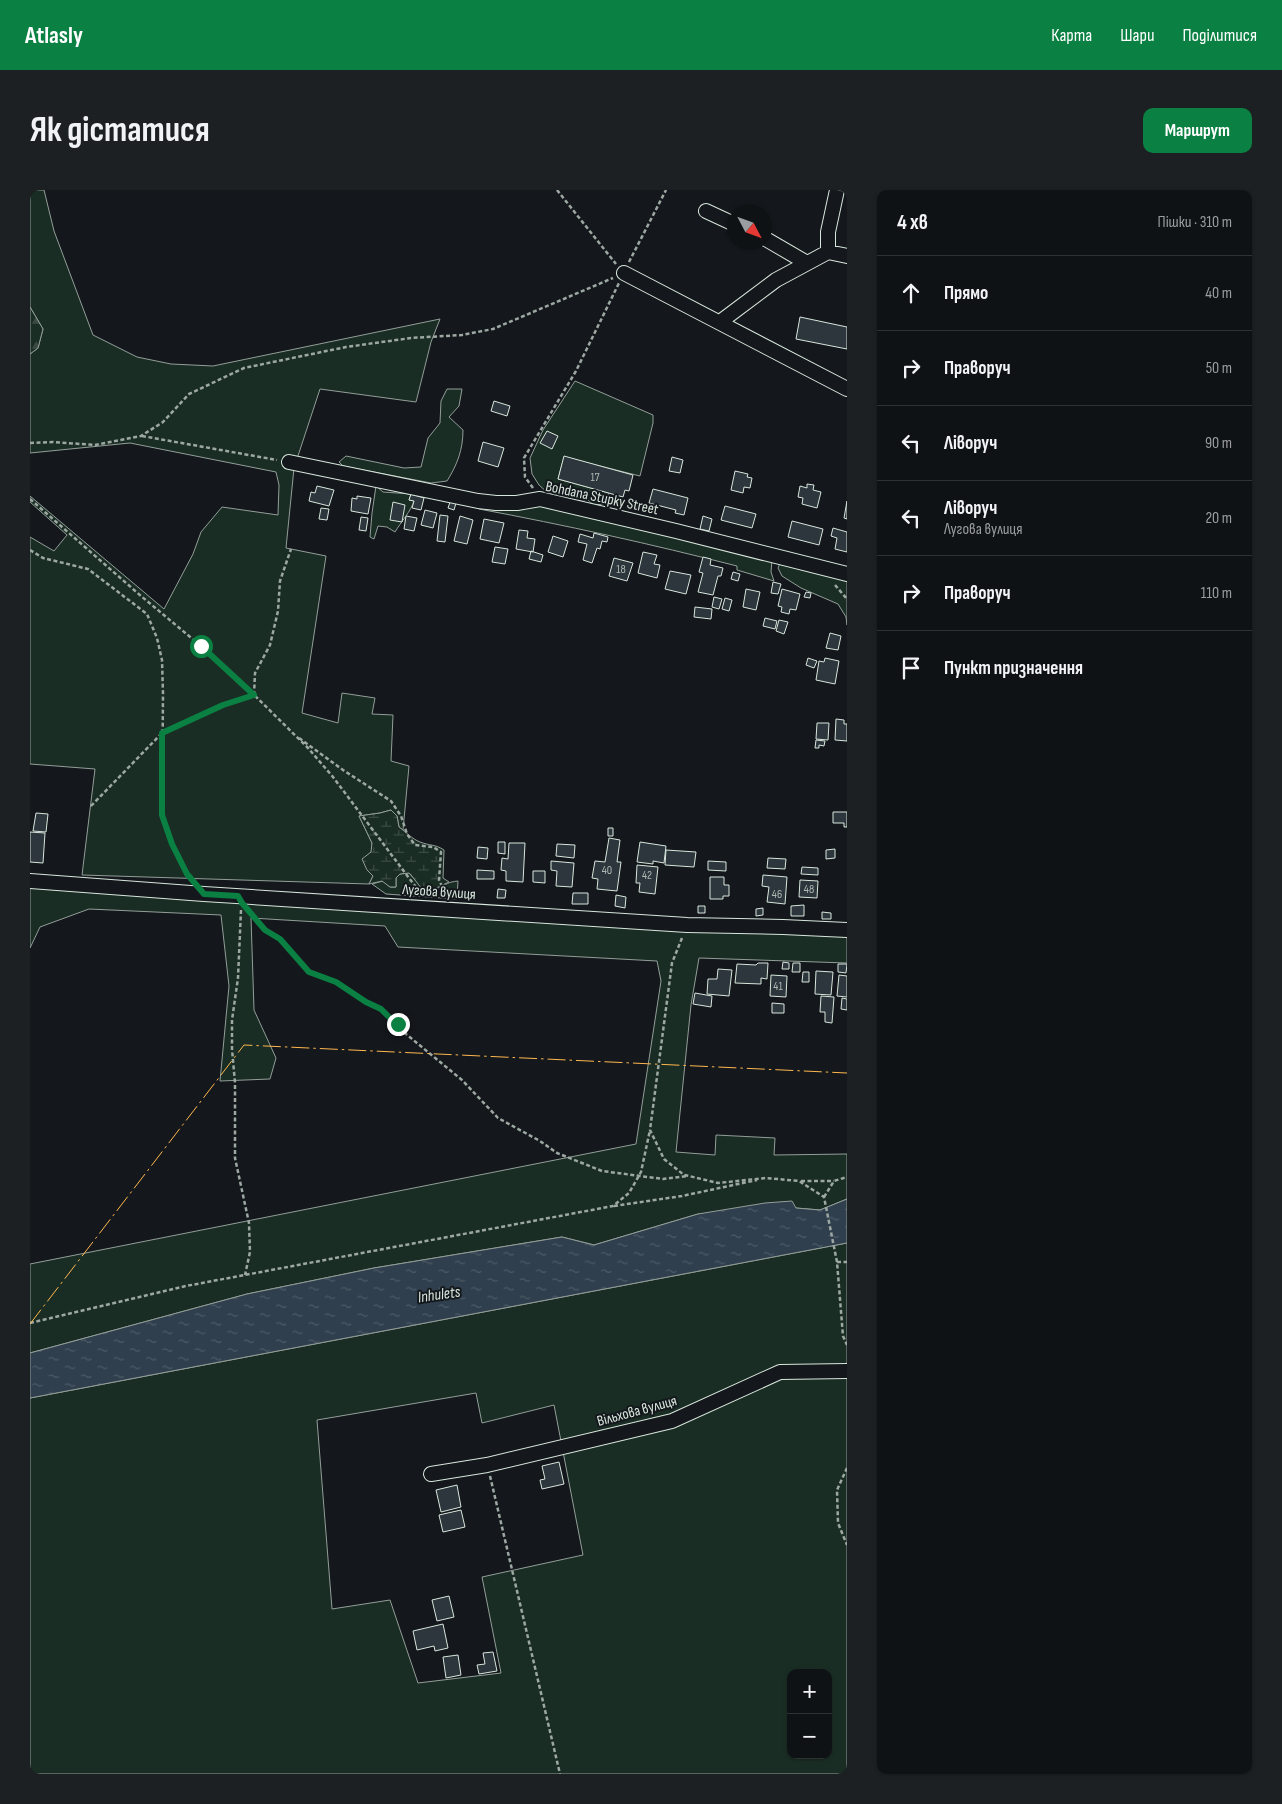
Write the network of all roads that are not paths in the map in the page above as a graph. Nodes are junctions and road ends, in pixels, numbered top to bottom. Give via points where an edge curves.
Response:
1 (837, 190) edge
2 (706, 211) dead end
3 (727, 221) edge
4 (772, 243) edge
5 (828, 252) junction
6 (847, 256) edge
7 (807, 263) junction
8 (624, 273) road end
9 (720, 322) junction
10 (847, 389) edge
11 (288, 462) road end
12 (847, 574) edge
13 (30, 880) edge
14 (847, 930) edge
15 (847, 1372) edge
16 (431, 1474) dead end

1 - 5 street via 828,232
2 - 3 street
4 - 7 street
5 - 6 street
5 - 7 street
7 - 9 street via 776,280
8 - 9 street
9 - 10 street
11 - 12 street, Bohdana Stupky Street via 487,502 517,503 540,499
13 - 14 street, Лугова вулиця via 204,894 240,900 439,908 687,925
15 - 16 street, Вільхова вулиця via 780,1372 672,1421

